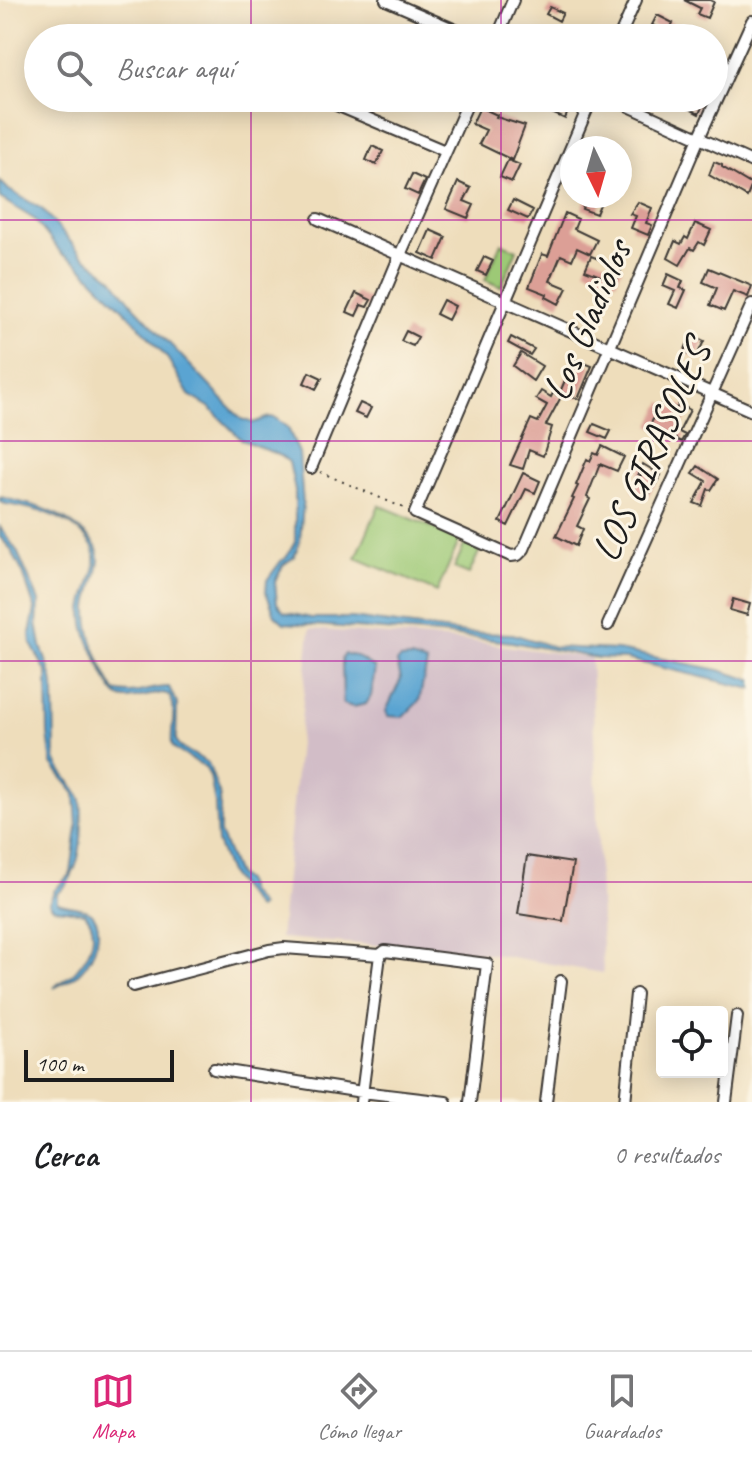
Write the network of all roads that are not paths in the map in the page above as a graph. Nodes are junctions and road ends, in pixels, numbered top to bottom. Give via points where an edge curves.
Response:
1 (386, 0) edge
2 (513, 0) edge
3 (636, 0) edge
4 (752, 21) edge
5 (442, 24) edge
6 (503, 24) edge
7 (625, 24) edge
8 (728, 74) edge
9 (353, 112) edge
10 (463, 112) edge
11 (586, 112) edge
12 (642, 112) edge
13 (711, 112) edge
14 (699, 138) junction
15 (445, 151) junction
16 (752, 162) edge
17 (318, 219) dead end
18 (400, 255) junction
19 (506, 302) junction
20 (752, 304) edge
21 (609, 348) junction
22 (712, 394) junction
23 (752, 411) edge
24 (311, 468) road end
25 (608, 625) dead end
26 (380, 955) junction
27 (561, 981) dead end
28 (133, 986) dead end
29 (636, 994) dead end
30 (737, 1016) dead end
31 (214, 1069) dead end
32 (361, 1097) edge
33 (446, 1102) edge
34 (470, 1102) edge
35 (546, 1102) edge
36 (625, 1102) edge
37 (726, 1102) edge

1 - 5 street
2 - 6 street
3 - 7 street
4 - 8 street, Los Gladiolos
9 - 15 street
10 - 15 street
11 - 19 street
12 - 14 street
13 - 14 street, Los Gladiolos
14 - 16 street
14 - 21 street, Los Gladiolos
15 - 18 street
17 - 18 street
18 - 19 street
18 - 24 street
19 - 21 street
19 - 21 street, Los Gladiolos via 415,513 511,556 524,549
20 - 22 street, LOS GIRASOLES
21 - 22 street
22 - 23 street
22 - 25 street, LOS GIRASOLES
26 - 28 street via 284,948
26 - 32 street
26 - 34 street via 385,951 487,964
27 - 35 street
29 - 36 street
30 - 37 street
31 - 32 street
32 - 33 street

